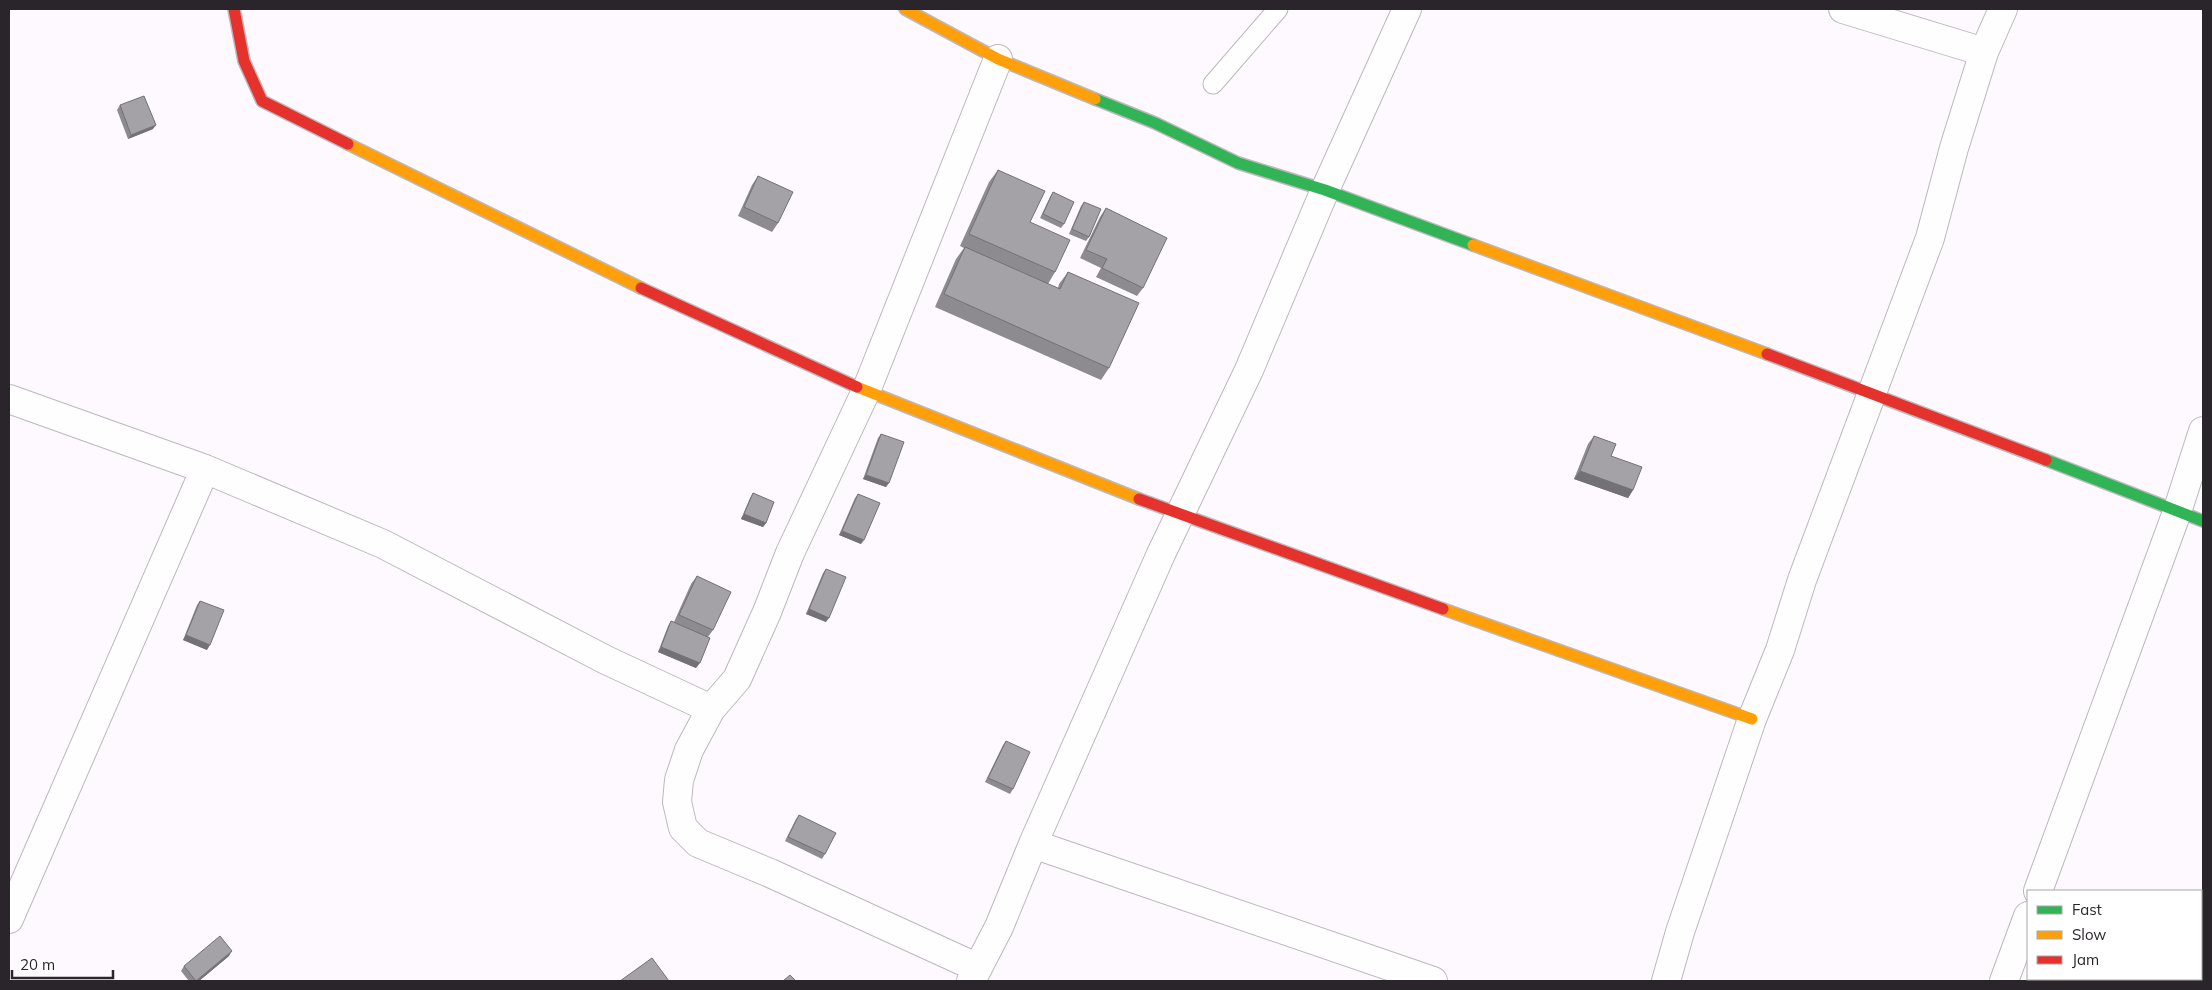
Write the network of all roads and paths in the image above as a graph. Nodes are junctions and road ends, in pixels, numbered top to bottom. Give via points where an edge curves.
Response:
1 (234, 9) edge
2 (905, 9) edge
3 (1278, 9) edge
4 (1407, 9) edge
5 (1844, 9) edge
6 (2002, 9) edge
7 (1984, 52) junction
8 (998, 59) junction
9 (1213, 84) dead end
10 (1325, 190) junction
11 (866, 391) junction
12 (1872, 394) junction
13 (9, 399) edge
14 (2203, 432) edge
15 (205, 469) junction
16 (2177, 512) junction
17 (1180, 515) junction
18 (2203, 521) edge
19 (711, 709) junction
20 (1752, 719) junction
21 (1033, 844) junction
22 (2038, 890) edge
23 (9, 919) edge
24 (2027, 919) edge
25 (975, 974) edge
26 (1433, 981) edge
27 (1666, 981) edge
28 (2004, 981) edge

1 - 11 street via 244,61 262,100 682,308
2 - 8 street
3 - 9 lane
4 - 10 street
5 - 7 street
6 - 7 street
7 - 12 street via 1930,238
8 - 10 street via 1155,123 1238,163
8 - 11 street
10 - 12 street
10 - 17 street via 1249,370
11 - 17 street
11 - 19 street via 790,553 737,679
12 - 16 street
12 - 20 street
13 - 15 street
14 - 16 street
15 - 19 street via 383,544 606,660
15 - 23 street
16 - 18 street
16 - 22 street
17 - 20 street
17 - 21 street
19 - 25 street via 689,750 679,780 677,802 683,828 698,844 770,873
20 - 27 street
21 - 25 street via 999,927
21 - 26 street
24 - 28 street

